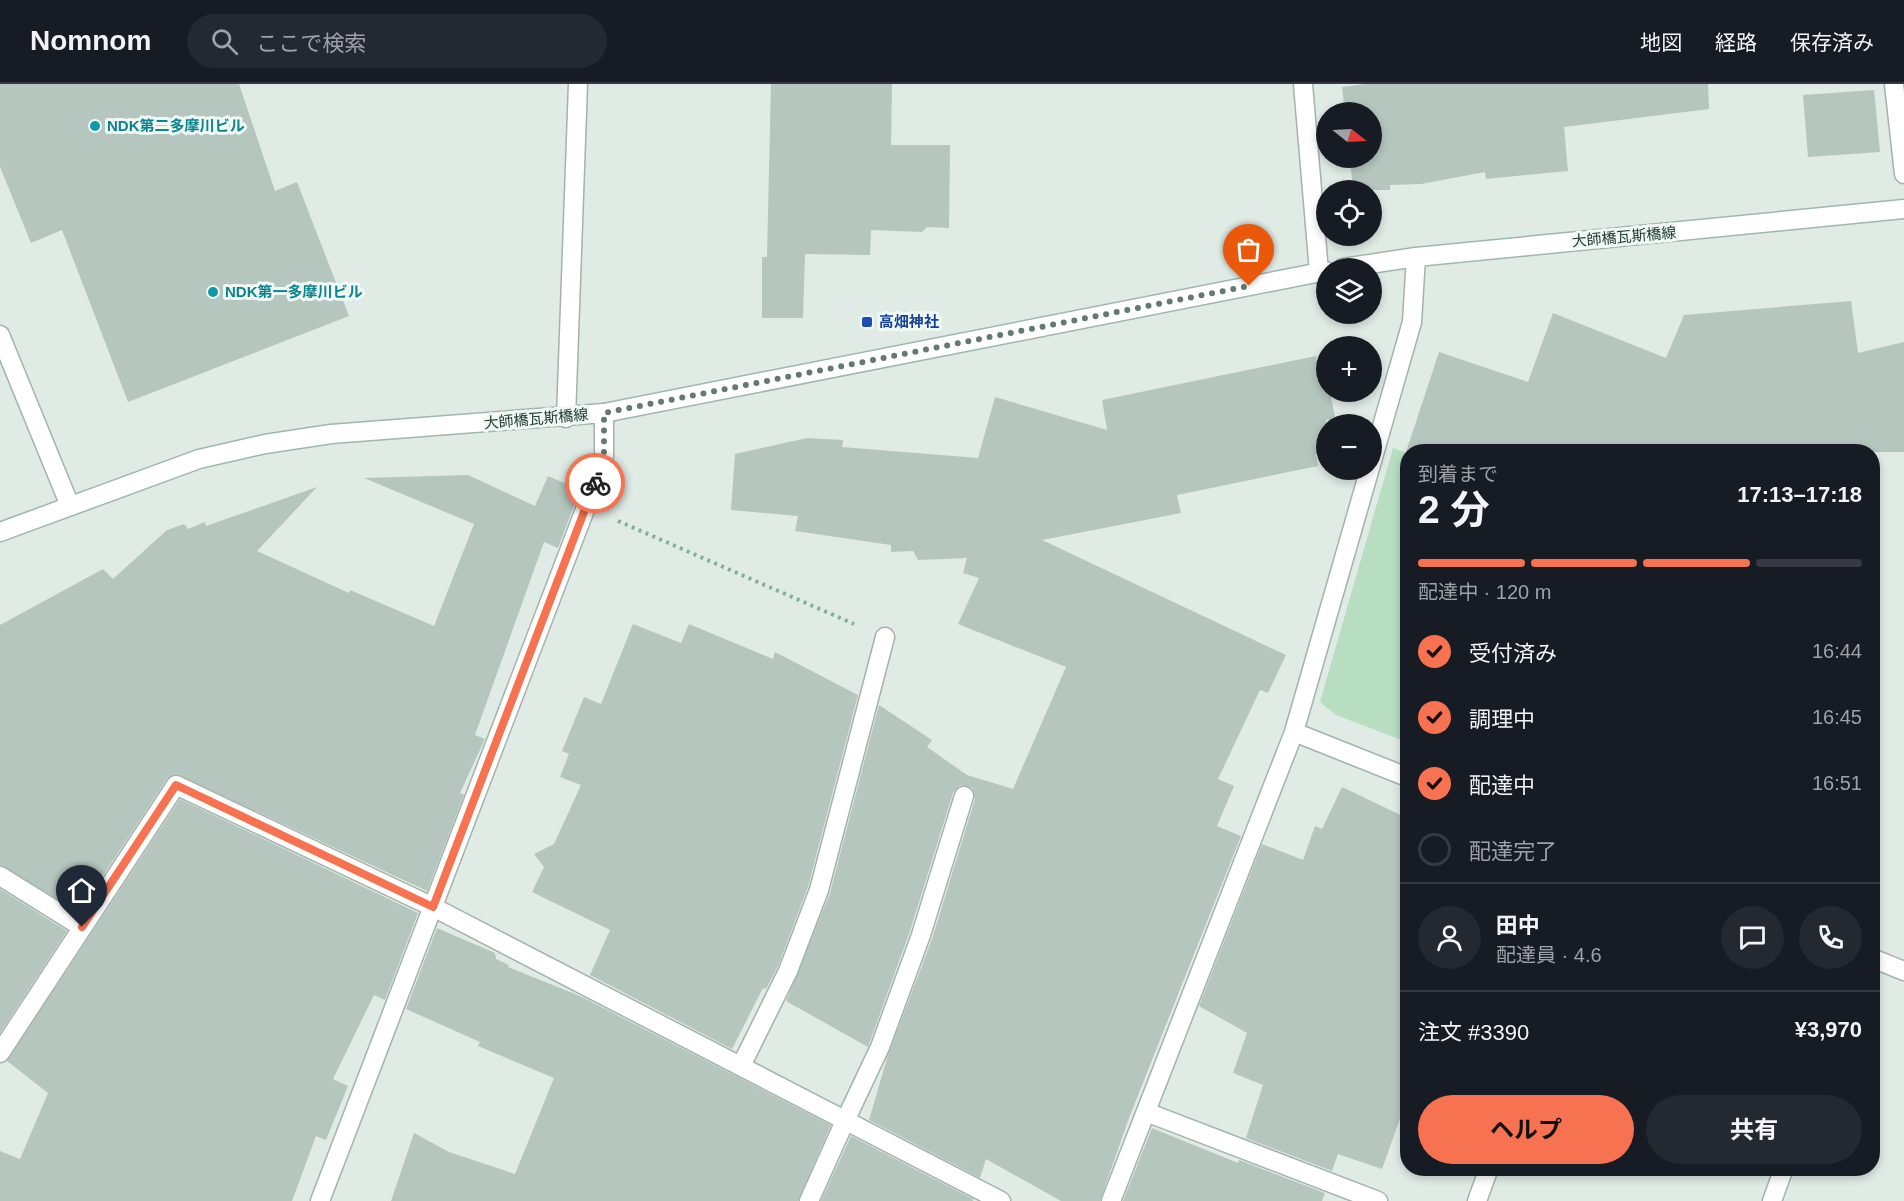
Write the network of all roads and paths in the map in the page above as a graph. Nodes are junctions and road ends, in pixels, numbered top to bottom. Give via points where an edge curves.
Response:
1 (579, 84) edge
2 (1303, 84) edge
3 (1894, 84) edge
4 (1904, 174) edge
5 (1904, 209) edge
6 (1416, 257) junction
7 (1322, 258) edge
8 (1382, 262) edge
9 (1316, 273) edge
10 (0, 335) edge
11 (604, 413) junction
12 (566, 418) junction
13 (70, 506) junction
14 (586, 507) junction
15 (0, 532) edge
16 (885, 638) joint
17 (1293, 732) junction
18 (1400, 774) edge
19 (964, 796) dead end
20 (0, 876) edge
21 (433, 907) junction
22 (82, 927) junction
23 (1880, 961) edge
24 (1904, 971) edge
25 (0, 1053) edge
26 (741, 1066) junction
27 (1146, 1112) junction
28 (845, 1121) junction
29 (1486, 1176) edge
30 (1781, 1176) edge
31 (320, 1201) edge
32 (809, 1201) edge
33 (1001, 1201) edge
34 (1111, 1201) edge
35 (1378, 1201) edge
36 (1477, 1201) edge
37 (1772, 1201) edge

1 - 12 street
2 - 7 street
3 - 4 street
5 - 6 street, 大師橋瓦斯橋線
6 - 8 street, 大師橋瓦斯橋線
6 - 17 street via 1412,322
9 - 11 street, 大師橋瓦斯橋線
10 - 13 street
11 - 12 street, 大師橋瓦斯橋線
11 - 14 street via 604,456
12 - 13 street, 大師橋瓦斯橋線 via 331,434 266,444 199,459
13 - 15 street, 大師橋瓦斯橋線
14 - 16 path
14 - 21 street
16 - 26 street via 819,890 788,971
17 - 18 street
17 - 27 street
19 - 28 street via 909,969 880,1047
20 - 22 street
21 - 22 street via 176,785
21 - 26 street
21 - 31 street
22 - 25 street
23 - 24 street
26 - 28 street
27 - 34 street
27 - 35 street
28 - 32 street
28 - 33 street
29 - 36 street
30 - 37 street

